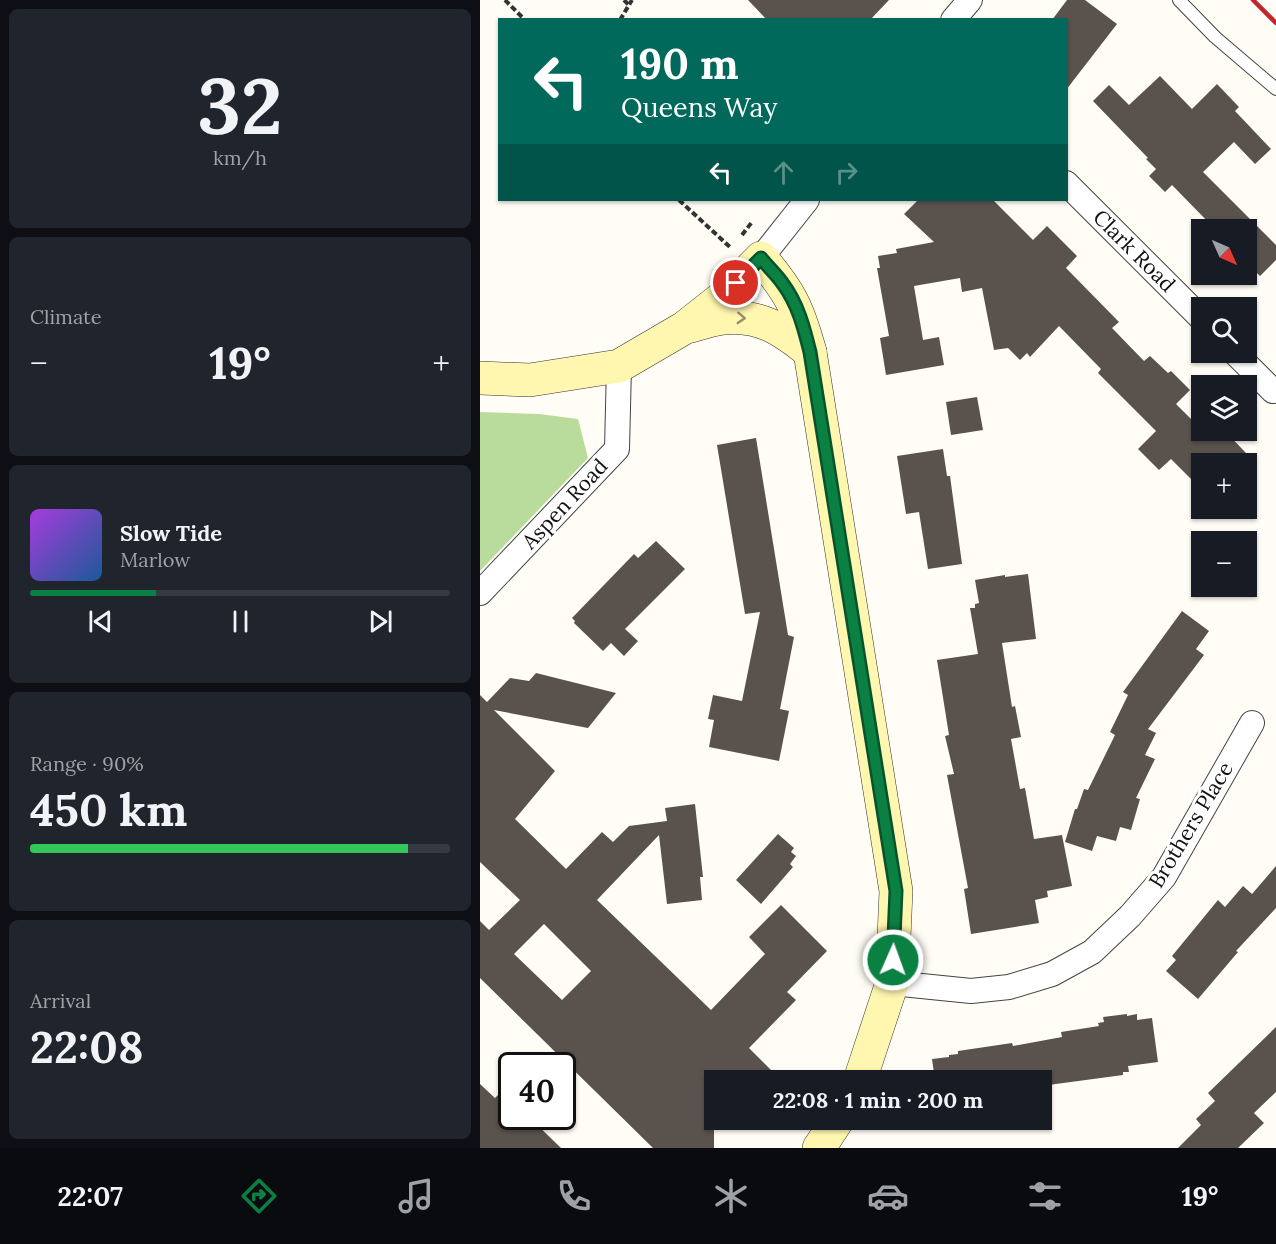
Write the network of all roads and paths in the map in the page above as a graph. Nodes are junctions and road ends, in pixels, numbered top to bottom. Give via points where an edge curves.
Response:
1 (505, 0) edge
2 (624, 0) edge
3 (632, 0) edge
4 (970, 0) edge
5 (1179, 0) edge
6 (629, 5) junction
7 (523, 18) edge
8 (621, 18) edge
9 (955, 18) edge
10 (1276, 88) edge
11 (1068, 185) edge
12 (680, 201) edge
13 (806, 201) edge
14 (752, 222) dead end
15 (761, 258) junction
16 (1191, 308) edge
17 (684, 328) junction
18 (810, 352) junction
19 (1245, 363) edge
20 (618, 366) junction
21 (480, 378) edge
22 (1273, 392) dead end
23 (480, 593) edge
24 (1252, 723) dead end
25 (892, 983) junction
26 (863, 1070) edge
27 (831, 1130) edge
28 (819, 1148) edge

1 - 7 path
2 - 6 path
3 - 6 path
4 - 9 street
5 - 10 lane via 1215,37
6 - 8 path
11 - 16 street, Clark Road
12 - 14 path via 731,248
13 - 15 street
15 - 17 street via 722,298
15 - 18 street via 790,295
17 -> 18 street via 723,318 757,319 784,332
17 - 20 street
18 - 25 street via 896,891
19 - 22 street
20 - 21 street via 530,380
20 - 23 street, Aspen Road via 617,449
24 - 25 street, Brothers Place via 1164,877 1092,952 1052,974 1009,987 971,991
25 - 26 street
27 - 28 street

